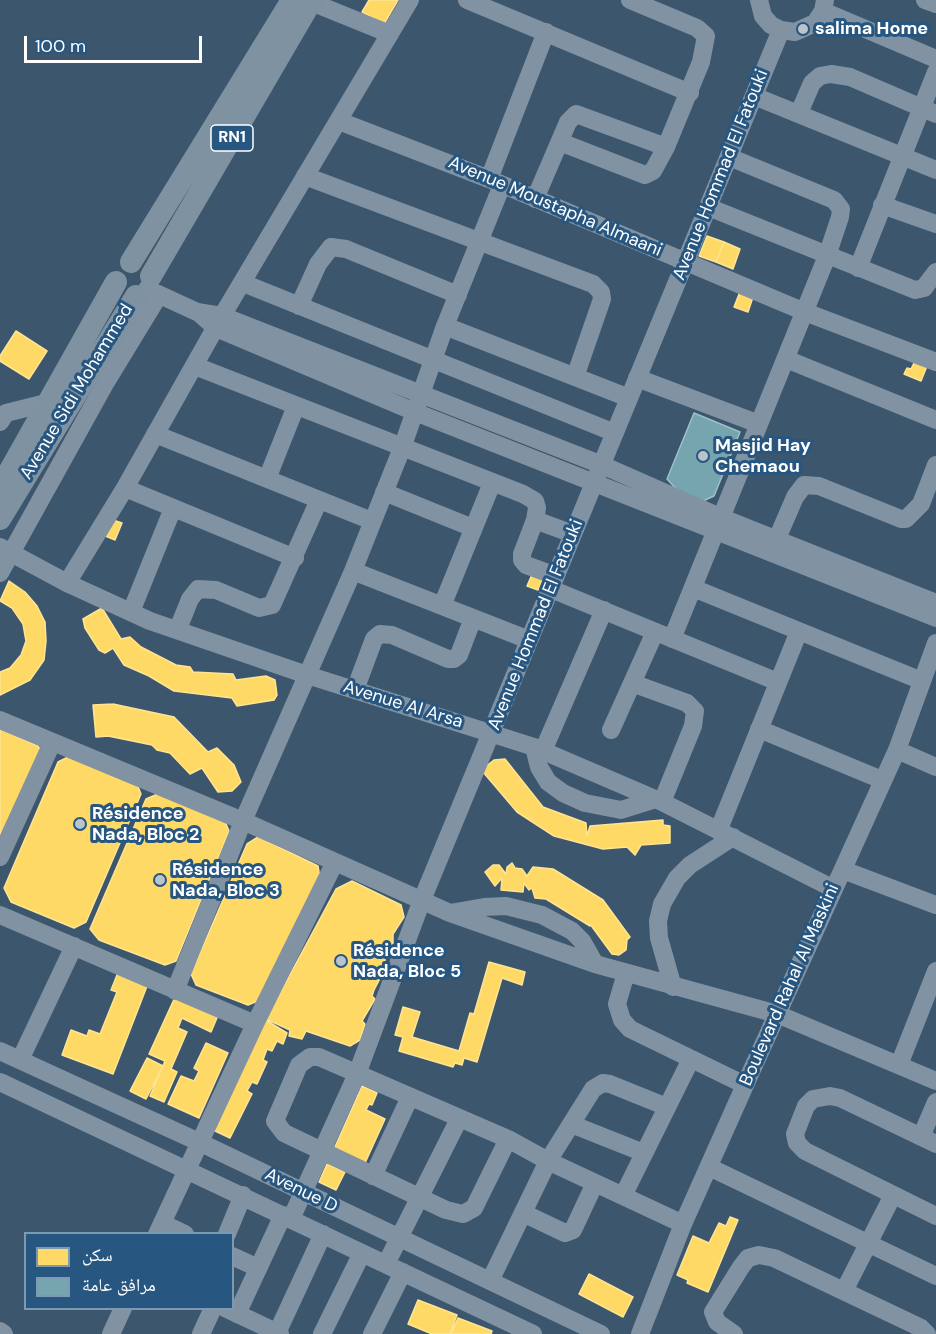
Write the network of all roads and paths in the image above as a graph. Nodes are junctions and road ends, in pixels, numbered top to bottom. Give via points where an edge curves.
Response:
1 (410, 0) edge
2 (467, 0) edge
3 (630, 0) edge
4 (759, 0) edge
5 (925, 0) edge
6 (305, 1) edge
7 (936, 4) edge
8 (824, 5) edge
9 (781, 30) junction
10 (546, 33) junction
11 (390, 34) junction
12 (936, 60) edge
13 (936, 72) edge
14 (690, 93) junction
15 (754, 96) junction
16 (928, 111) edge
17 (799, 112) junction
18 (339, 122) junction
19 (560, 142) junction
20 (666, 147) junction
21 (729, 157) junction
22 (901, 158) junction
23 (936, 170) edge
24 (305, 176) junction
25 (495, 182) junction
26 (535, 199) junction
27 (882, 205) junction
28 (708, 207) junction
29 (936, 224) edge
30 (479, 243) junction
31 (827, 256) junction
32 (686, 261) junction
33 (131, 262) junction
34 (858, 268) junction
35 (936, 272) edge
36 (116, 282) junction
37 (243, 283) junction
38 (148, 289) junction
39 (458, 295) junction
40 (299, 306) junction
41 (805, 312) junction
42 (219, 322) junction
43 (445, 326) junction
44 (786, 359) junction
45 (433, 360) junction
46 (936, 362) edge
47 (195, 366) junction
48 (575, 376) junction
49 (637, 378) junction
50 (421, 394) junction
51 (629, 398) junction
52 (50, 402) junction
53 (296, 406) junction
54 (415, 412) junction
55 (2, 415) edge
56 (936, 420) edge
57 (759, 424) junction
58 (615, 433) junction
59 (155, 434) junction
60 (402, 448) junction
61 (602, 465) junction
62 (936, 465) edge
63 (267, 479) junction
64 (594, 482) junction
65 (492, 483) junction
66 (0, 488) edge
67 (125, 488) junction
68 (384, 492) junction
69 (319, 500) junction
70 (173, 508) junction
71 (0, 519) edge
72 (535, 520) junction
73 (372, 522) junction
74 (717, 524) junction
75 (473, 528) junction
76 (573, 534) junction
77 (774, 546) junction
78 (6, 550) edge
79 (295, 558) junction
80 (353, 571) junction
81 (0, 573) edge
82 (553, 582) junction
83 (67, 583) junction
84 (693, 588) junction
85 (936, 603) edge
86 (442, 606) junction
87 (604, 610) junction
88 (131, 612) junction
89 (473, 618) junction
90 (936, 618) edge
91 (178, 629) junction
92 (799, 631) junction
93 (664, 635) junction
94 (529, 640) junction
95 (936, 643) edge
96 (307, 675) junction
97 (922, 681) junction
98 (633, 682) junction
99 (778, 682) junction
100 (355, 690) junction
101 (0, 720) edge
102 (759, 729) junction
103 (611, 730) dead end
104 (491, 732) junction
105 (52, 743) junction
106 (539, 749) junction
107 (897, 750) junction
108 (936, 767) edge
109 (882, 780) junction
110 (659, 801) junction
111 (243, 821) junction
112 (726, 833) junction
113 (0, 857) edge
114 (335, 862) junction
115 (843, 870) junction
116 (834, 889) junction
117 (422, 900) junction
118 (936, 905) edge
119 (450, 913) junction
120 (0, 915) edge
121 (74, 946) junction
122 (595, 964) junction
123 (936, 971) edge
124 (626, 973) junction
125 (673, 987) junction
126 (175, 991) junction
127 (777, 1014) junction
128 (255, 1024) junction
129 (0, 1051) edge
130 (691, 1059) junction
131 (20, 1060) junction
132 (899, 1065) junction
133 (43, 1070) junction
134 (357, 1074) junction
135 (936, 1081) edge
136 (745, 1085) junction
137 (2, 1089) edge
138 (30, 1096) junction
139 (410, 1097) junction
140 (936, 1102) edge
141 (667, 1107) junction
142 (459, 1119) junction
143 (571, 1124) junction
144 (508, 1139) junction
145 (928, 1141) edge
146 (199, 1142) junction
147 (322, 1152) junction
148 (644, 1153) junction
149 (548, 1161) junction
150 (709, 1167) junction
151 (187, 1168) junction
152 (373, 1176) junction
153 (595, 1183) junction
154 (302, 1192) junction
155 (243, 1195) junction
156 (893, 1195) junction
157 (623, 1196) junction
158 (419, 1197) junction
159 (523, 1213) junction
160 (936, 1216) edge
161 (287, 1217) junction
162 (684, 1224) junction
163 (160, 1228) edge
164 (180, 1232) edge
165 (227, 1232) edge
166 (323, 1234) junction
167 (398, 1238) junction
168 (868, 1244) junction
169 (362, 1253) junction
170 (234, 1257) edge
171 (386, 1264) junction
172 (258, 1268) junction
173 (403, 1272) junction
174 (936, 1276) edge
175 (490, 1281) junction
176 (844, 1292) junction
177 (529, 1300) junction
178 (234, 1306) edge
179 (122, 1310) edge
180 (212, 1310) edge
181 (231, 1311) edge
182 (513, 1330) edge
183 (0, 1331) edge
184 (639, 1332) edge
185 (278, 1333) edge
186 (4, 1334) edge
187 (111, 1334) edge
188 (201, 1334) edge
189 (322, 1334) edge
190 (372, 1334) edge
191 (533, 1334) edge
192 (601, 1334) edge
193 (734, 1334) edge
194 (927, 1334) edge

1 - 11 street
2 - 10 street
3 - 14 street via 697,28 706,36
4 - 9 street via 766,21
5 - 7 street
6 - 11 street
6 - 33 main road, RN1
6 - 38 main road, Avenue Sidi Mohammed / RN1
8 - 9 street via 809,27 795,32
8 - 12 street
9 - 15 street, Avenue Hommad El Fatouki
10 - 14 street
10 - 25 street
11 - 18 street
13 - 16 street
14 - 20 street
15 - 17 street
15 - 21 street, Avenue Hommad El Fatouki
16 - 17 street via 850,77 831,74 812,83
16 - 22 street
17 - 22 street
18 - 24 street
18 - 25 street, Avenue Moustapha Almaani
19 - 20 street via 645,175 653,171
19 - 20 street via 568,122 580,114
19 - 26 street
21 - 28 street, Avenue Hommad El Fatouki
21 - 31 street via 834,200 841,209
22 - 23 street
22 - 27 street
24 - 30 street
24 - 37 street
25 - 26 street, Avenue Moustapha Almaani
25 - 30 street
26 - 32 street, Avenue Moustapha Almaani
27 - 29 street
27 - 34 street
28 - 31 street
28 - 32 street, Avenue Hommad El Fatouki
30 - 39 street
30 - 48 street via 576,276 601,292 600,306
31 - 34 street
31 - 41 street
32 - 41 street, Avenue Moustapha Almaani
32 - 49 street, Avenue Hommad El Fatouki
33 - 36 main road, RN1 via 117,273
33 - 38 main road via 147,268
34 - 35 street via 915,290 924,288
36 - 38 main road via 127,295
36 - 52 main road, Avenue Sidi Mohammed / RN1
37 - 40 street
37 - 42 street
38 - 42 street
38 - 71 main road, Avenue Sidi Mohammed / RN1
38 - 78 street via 100,392
39 - 40 street via 346,249 331,247 318,264
39 - 43 street
40 - 45 street
41 - 44 street
41 - 46 street, Avenue Moustapha Almaani
42 - 47 street
42 - 50 street
42 - 54 street
43 - 45 street
43 - 48 street
44 - 56 street
44 - 57 street
45 - 50 street
45 - 58 street
47 - 53 street
47 - 59 street
48 - 51 street
49 - 51 street, Avenue Hommad El Fatouki
49 - 57 street
50 - 54 street
50 - 61 street
51 - 58 street, Avenue Hommad El Fatouki
52 - 55 street
52 - 66 main road, Avenue Sidi Mohammed / RN1
53 - 60 street
53 - 63 street
54 - 60 street
54 - 64 street
57 - 74 street
58 - 61 street, Avenue Hommad El Fatouki
59 - 63 street
59 - 67 street
60 - 65 street
60 - 68 street
61 - 64 street, Avenue Hommad El Fatouki
61 - 74 street
62 - 77 street via 921,504 906,519 819,486 804,485
63 - 69 street
64 - 74 street
64 - 76 street, Avenue Hommad El Fatouki
65 - 72 street via 535,501
65 - 75 street
67 - 70 street
67 - 83 street
68 - 73 street
68 - 75 street
69 - 73 street
69 - 79 street
70 - 79 street
70 - 88 street
72 - 76 street
72 - 82 street via 522,560
73 - 80 street
74 - 77 street
74 - 84 street
75 - 86 street
76 - 82 street, Avenue Hommad El Fatouki
77 - 85 street
77 - 90 street
78 - 81 street
78 - 83 street, Avenue Al Arsa
79 - 91 street via 277,597 267,607 260,608 216,590 198,589
80 - 86 street
80 - 96 street
82 - 87 street
82 - 94 street, Avenue Hommad El Fatouki
83 - 88 street, Avenue Al Arsa
84 - 92 street
84 - 93 street
86 - 89 street
87 - 93 street
87 - 106 street
88 - 91 street, Avenue Al Arsa
89 - 94 street
89 - 100 street via 454,659 380,634
91 - 96 street, Avenue Al Arsa
92 - 97 street
92 - 99 street
93 - 98 street
93 - 99 street
94 - 104 street, Avenue Hommad El Fatouki
95 - 97 street, Boulevard Rahal Al Maskini
96 - 100 street, Avenue Al Arsa
96 - 111 street
97 - 107 street, Boulevard Rahal Al Maskini
98 - 103 street
98 - 110 street via 687,703 695,711 693,726
99 - 102 street
100 - 104 street, Avenue Al Arsa
101 - 105 street
102 - 109 street
102 - 112 street
104 - 106 street, Avenue Al Arsa
104 - 117 street, Avenue Hommad El Fatouki
105 - 111 street
105 - 113 street
106 - 110 street, Avenue Al Arsa
106 - 110 street via 539,767 548,782 585,803 621,810
107 - 108 street
107 - 109 street, Boulevard Rahal Al Maskini
109 - 115 street, Boulevard Rahal Al Maskini
110 - 112 street, Avenue Al Arsa
111 - 114 street
111 - 126 street
112 - 116 street, Avenue Al Arsa
112 - 125 street via 676,878 662,904 659,938
114 - 117 street
114 - 128 street
115 - 116 street, Boulevard Rahal Al Maskini
115 - 118 street
116 - 127 street, Boulevard Rahal Al Maskini
117 - 119 street
117 - 134 street, Avenue Hommad El Fatouki
119 - 122 street
119 - 122 street via 506,906 542,915 572,931
120 - 121 street
121 - 126 street
121 - 131 street
122 - 124 street
123 - 132 street
124 - 125 street
124 - 130 street via 617,1004 622,1020 639,1035
125 - 127 street
126 - 128 street
127 - 132 street
127 - 136 street, Boulevard Rahal Al Maskini
128 - 146 street
129 - 131 street, Avenue D
130 - 136 street
130 - 141 street
131 - 133 street, Avenue D
132 - 135 street
133 - 138 street
133 - 146 street, Avenue D
134 - 139 street
134 - 147 street, Avenue Hommad El Fatouki
134 - 147 street via 320,1057 310,1057 299,1065 275,1120 281,1130
136 - 150 street, Boulevard Rahal Al Maskini
137 - 138 street, Avenue D
138 - 151 street, Avenue D
139 - 142 street
139 - 152 street
140 - 145 street
141 - 143 street via 603,1083 588,1095
141 - 148 street
142 - 144 street
142 - 158 street
143 - 148 street
143 - 149 street
144 - 149 street
144 - 158 street via 472,1211 454,1213
145 - 156 street via 840,1098 818,1096 806,1106 795,1134 800,1147
146 - 151 street
146 - 154 street, Avenue D
147 - 152 street
147 - 154 street, Avenue Hommad El Fatouki
148 - 157 street
149 - 153 street
149 - 159 street
150 - 162 street, Boulevard Rahal Al Maskini
150 - 168 street
151 - 155 street, Avenue D
151 - 163 street
152 - 158 street
153 - 157 street
153 - 159 street via 573,1230 565,1233
154 - 161 street, Avenue Hommad El Fatouki
154 - 167 street, Avenue D
155 - 161 street, Avenue D
155 - 165 street
156 - 160 street
156 - 168 street
157 - 162 street
158 - 167 street
159 - 175 street
161 - 166 street, Avenue D
161 - 172 street, Avenue Hommad El Fatouki
162 - 184 street, Boulevard Rahal Al Maskini
163 - 164 street
166 - 169 street, Avenue D
166 - 185 street
167 - 171 street
167 - 175 street, Avenue D
168 - 174 street
168 - 176 street
169 - 171 street, Avenue D
169 - 189 street
170 - 172 street
171 - 173 street, Avenue D
172 - 178 street, Avenue Hommad El Fatouki
173 - 182 street, Avenue D
173 - 190 street
175 - 177 street, Avenue D
176 - 193 street via 774,1258 753,1255 729,1283 713,1312 717,1323
176 - 194 street
177 - 182 street
177 - 192 street, Avenue D
179 - 187 street
180 - 188 street
181 - 185 street
182 - 191 street, Avenue D
183 - 186 street

